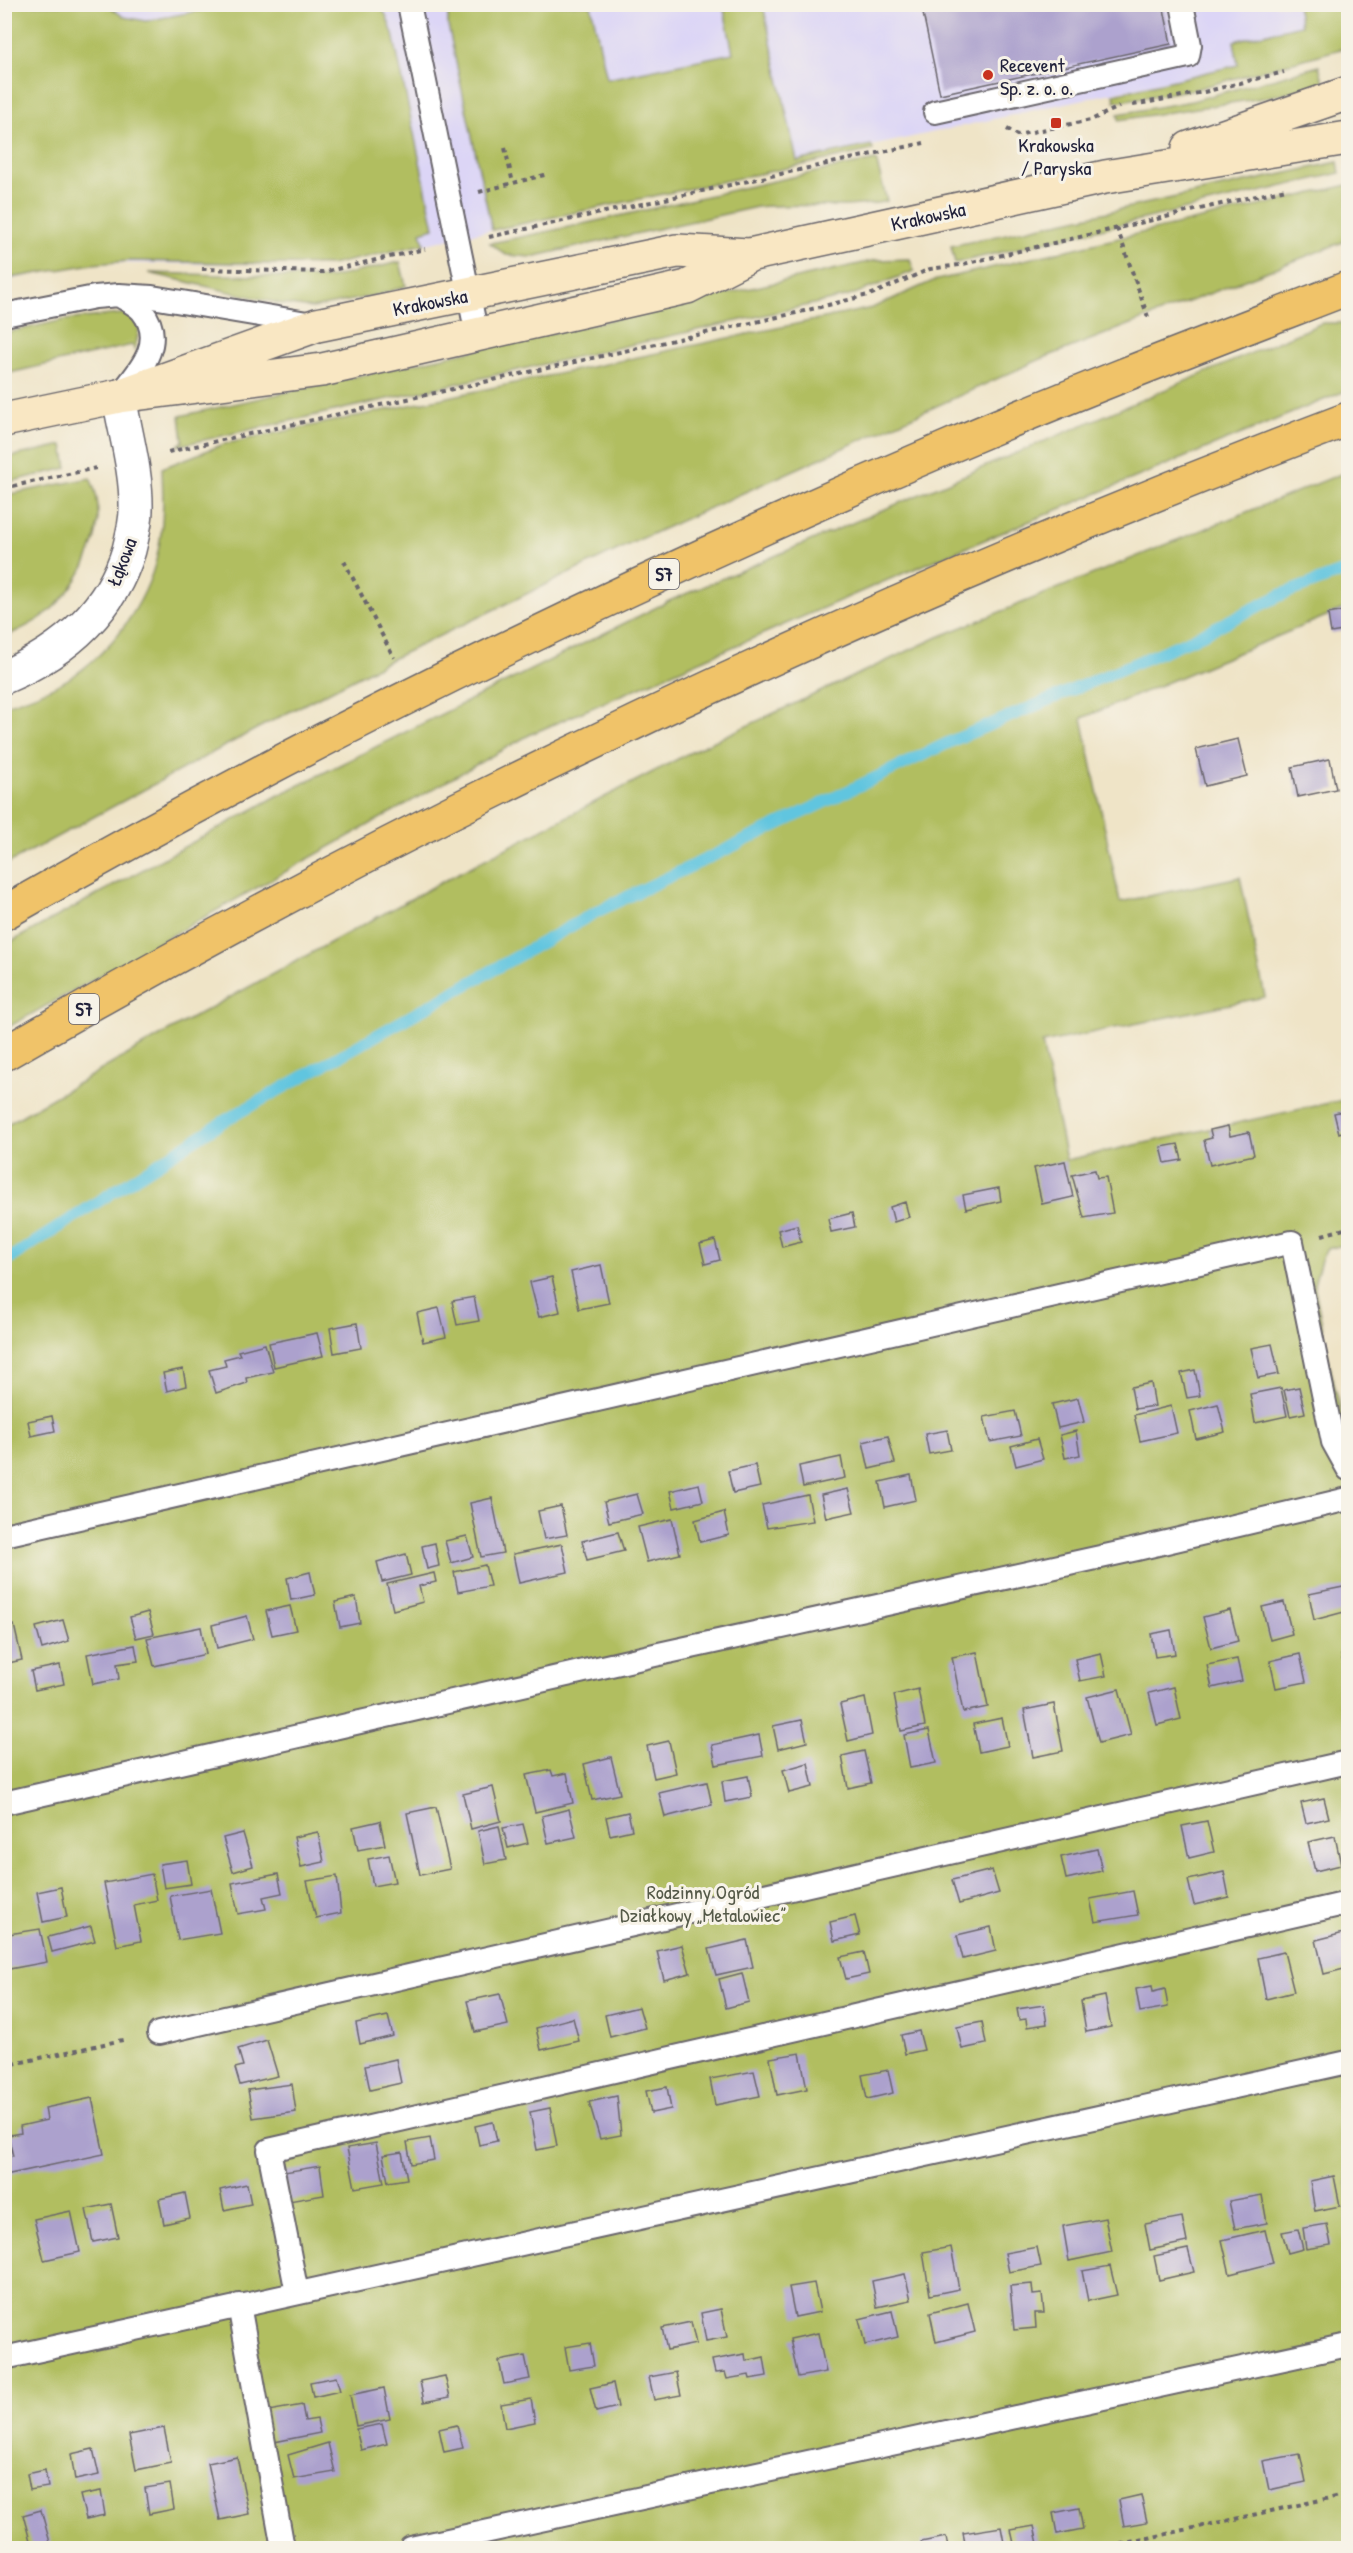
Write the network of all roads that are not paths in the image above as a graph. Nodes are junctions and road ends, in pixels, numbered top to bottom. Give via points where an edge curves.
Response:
1 (409, 4) edge
2 (1182, 4) edge
3 (1348, 93) edge
4 (935, 112) dead end
5 (1348, 138) edge
6 (1105, 177) junction
7 (749, 255) junction
8 (1348, 288) edge
9 (470, 294) junction
10 (119, 295) junction
11 (4, 315) edge
12 (317, 325) junction
13 (477, 335) junction
14 (119, 396) junction
15 (1348, 419) edge
16 (4, 420) edge
17 (4, 677) edge
18 (4, 913) edge
19 (4, 1054) edge
20 (1348, 1469) edge
21 (1348, 1499) edge
22 (4, 1535) edge
23 (1348, 1762) edge
24 (4, 1803) edge
25 (1348, 1903) edge
26 (159, 2032) road end
27 (1348, 2062) edge
28 (297, 2293) junction
29 (239, 2306) junction
30 (1348, 2345) edge
31 (4, 2358) edge
32 (283, 2548) edge
33 (411, 2548) edge

1 - 9 lane
2 - 4 lane via 1190,45 1188,56
3 - 6 street, Krakowska
5 - 6 street, Krakowska
6 - 7 street, Krakowska
7 - 9 street, Krakowska via 677,250
7 - 13 street, Krakowska via 687,287
8 - 18 highway, S7 via 954,444 625,592 278,764
9 - 12 street, Krakowska
9 - 13 lane
10 - 11 lane
10 - 12 lane
10 - 14 lane via 142,311 152,331 151,350
12 - 14 street, Krakowska
13 - 14 street, Krakowska via 322,370
14 - 16 street, Krakowska
14 - 17 street, Łąkowa via 136,511 123,568 95,615 57,650
15 - 19 highway, S7 via 1021,549 624,728 248,918
20 - 22 lane via 1333,1442 1292,1242
21 - 24 lane
23 - 26 lane
25 - 28 lane via 269,2150
27 - 28 lane
28 - 29 lane
29 - 31 lane
29 - 32 lane
30 - 33 lane

